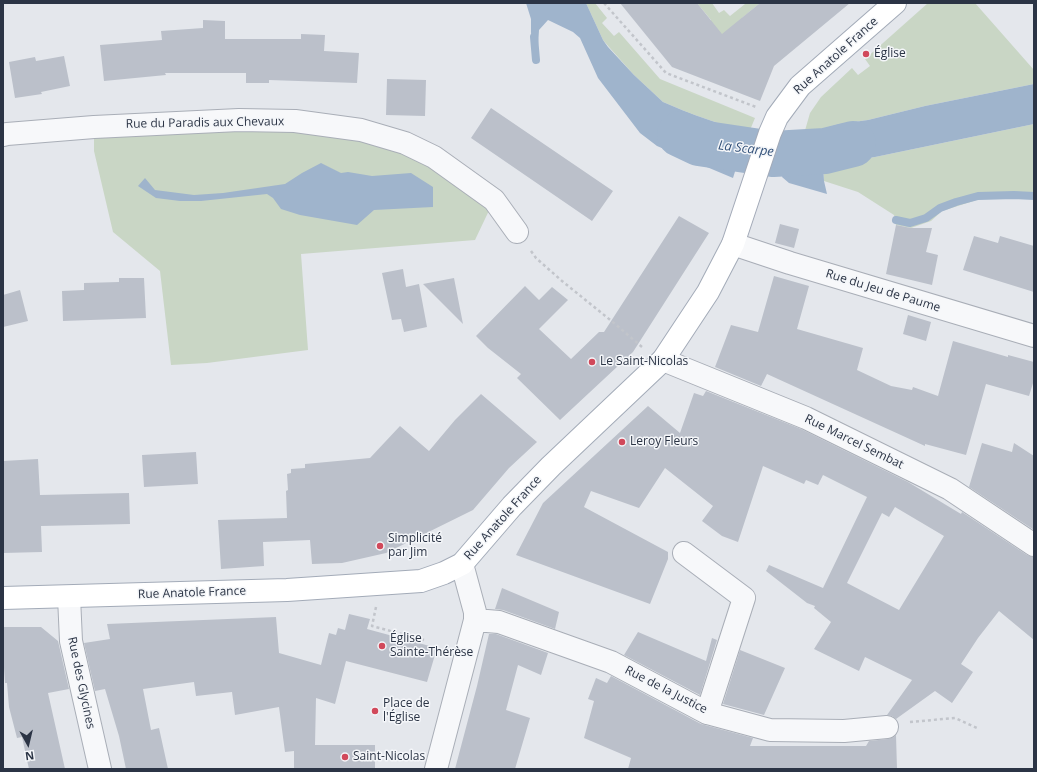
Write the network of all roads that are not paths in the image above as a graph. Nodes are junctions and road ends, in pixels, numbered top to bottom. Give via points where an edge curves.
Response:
1 (895, 3) edge
2 (3, 135) edge
3 (517, 232) road end
4 (733, 244) junction
5 (1034, 336) edge
6 (663, 360) junction
7 (1034, 545) edge
8 (684, 553) dead end
9 (462, 564) junction
10 (69, 597) junction
11 (3, 598) edge
12 (475, 620) junction
13 (707, 713) junction
14 (887, 727) road end
15 (100, 769) edge
16 (436, 769) edge

1 - 4 main road, Rue Anatole France via 800,86 773,125
2 - 3 street, Rue du Paradis aux Chevaux via 86,127 239,120 295,121 360,130 405,143 434,157 494,200
4 - 5 street, Rue du Jeu de Paume
4 - 6 main road, Rue Anatole France via 708,292
6 - 7 street, Rue Marcel Sembat via 806,418 950,489
6 - 9 main road, Rue Anatole France via 546,471
8 - 13 street via 744,598
9 - 10 main road, Rue Anatole France via 421,581 287,590
9 - 12 street
10 - 11 main road, Rue Anatole France
10 - 15 street, Rue des Glycines via 71,641
12 - 13 street, Rue de la Justice via 499,622 611,662
12 - 16 street
13 - 14 street, Rue de la Justice via 770,730 844,731

